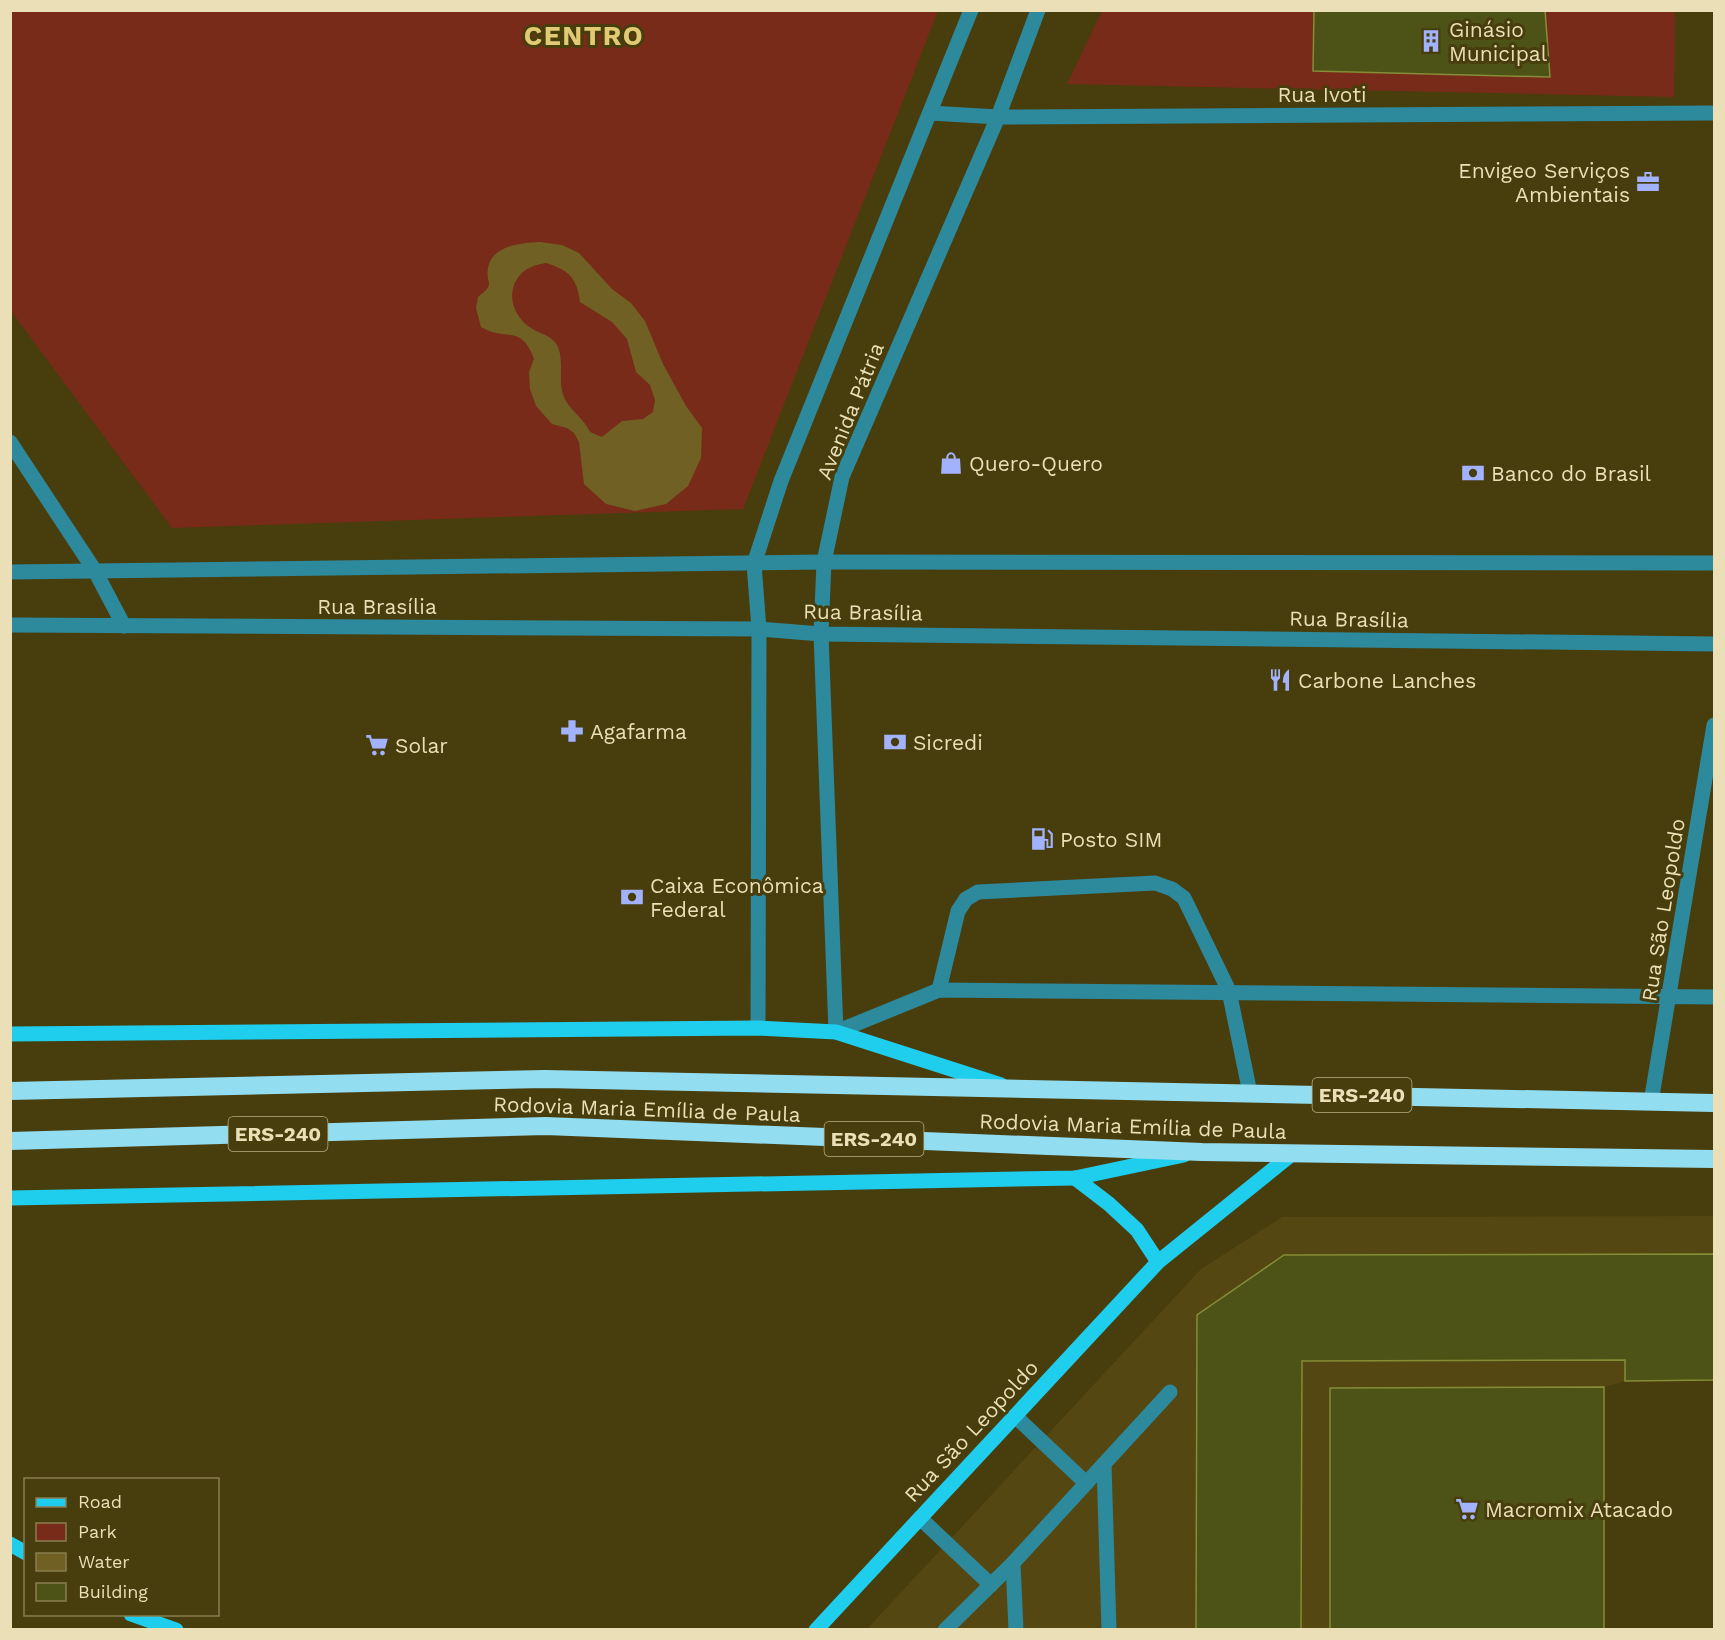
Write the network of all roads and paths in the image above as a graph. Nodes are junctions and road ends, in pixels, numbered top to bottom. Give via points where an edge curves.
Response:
1 (971, 10) edge
2 (1038, 10) edge
3 (930, 113) junction
4 (1714, 113) edge
5 (998, 117) junction
6 (10, 442) edge
7 (824, 562) junction
8 (1714, 563) edge
9 (754, 564) junction
10 (95, 571) junction
11 (10, 572) edge
12 (10, 625) edge
13 (124, 626) junction
14 (759, 629) junction
15 (821, 633) junction
16 (1714, 644) edge
17 (1714, 725) edge
18 (939, 990) junction
19 (1229, 991) junction
20 (1671, 995) junction
21 (1714, 997) edge
22 (758, 1028) junction
23 (836, 1032) junction
24 (10, 1034) edge
25 (1009, 1087) junction
26 (10, 1091) edge
27 (1250, 1093) junction
28 (1651, 1102) junction
29 (1714, 1102) edge
30 (10, 1141) edge
31 (1202, 1152) junction
32 (1292, 1154) junction
33 (1714, 1159) edge
34 (1075, 1178) junction
35 (10, 1198) edge
36 (1158, 1262) junction
37 (1170, 1392) dead end
38 (1015, 1416) junction
39 (1104, 1464) junction
40 (1086, 1483) junction
41 (920, 1518) junction
42 (10, 1544) edge
43 (24, 1552) edge
44 (1013, 1563) junction
45 (991, 1585) junction
46 (135, 1620) edge
47 (176, 1629) edge
48 (816, 1629) edge
49 (945, 1629) edge
50 (1016, 1629) edge
51 (1109, 1629) edge

1 - 3 street, Avenida Pátria
2 - 5 street, Avenida Pátria
3 - 5 street, Rua Ivoti
3 - 9 street, Avenida Pátria via 781,481
4 - 5 street, Rua Ivoti
5 - 7 street, Avenida Pátria via 842,477
6 - 10 street
7 - 8 street, Rua Brasília
7 - 9 street, Rua Brasília
7 - 15 street, Avenida Pátria
9 - 10 street, Rua Brasília
9 - 14 street, Avenida Pátria
10 - 11 street, Rua Brasília
10 - 13 street
12 - 13 street, Rua Brasília
13 - 14 street, Rua Brasília
14 - 15 street, Rua Brasília
14 - 22 street, Avenida Pátria
15 - 16 street, Rua Brasília
15 - 23 street, Avenida Pátria
17 - 20 street, Rua São Leopoldo
18 - 19 street
18 - 19 street via 957,911 978,892 1155,883 1184,898
18 - 23 street
19 - 20 street
19 - 27 street
20 - 21 street
20 - 28 street, Rua São Leopoldo
22 - 23 main road
22 - 24 main road
23 - 25 main road
25 - 26 highway, Rodovia Maria Emília de Paula / ERS-240 via 544,1079
25 - 27 highway, Rodovia Maria Emília de Paula / ERS-240
27 - 28 highway, Rodovia Maria Emília de Paula / ERS-240
28 - 29 highway, Rodovia Maria Emília de Paula / ERS-240
30 - 31 highway, Rodovia Maria Emília de Paula / ERS-240 via 546,1126
31 - 32 highway, Rodovia Maria Emília de Paula / ERS-240
31 - 34 main road
32 - 33 highway, Rodovia Maria Emília de Paula / ERS-240
32 - 36 main road, Rua São Leopoldo
34 - 35 main road
34 - 36 main road via 1137,1230
36 - 38 main road, Rua São Leopoldo
37 - 39 street
38 - 40 street
38 - 41 main road, Rua São Leopoldo
39 - 40 street
39 - 51 street
40 - 44 street
41 - 45 street
41 - 48 main road, Rua São Leopoldo
42 - 43 main road
44 - 45 street
44 - 50 street
45 - 49 street
46 - 47 main road

